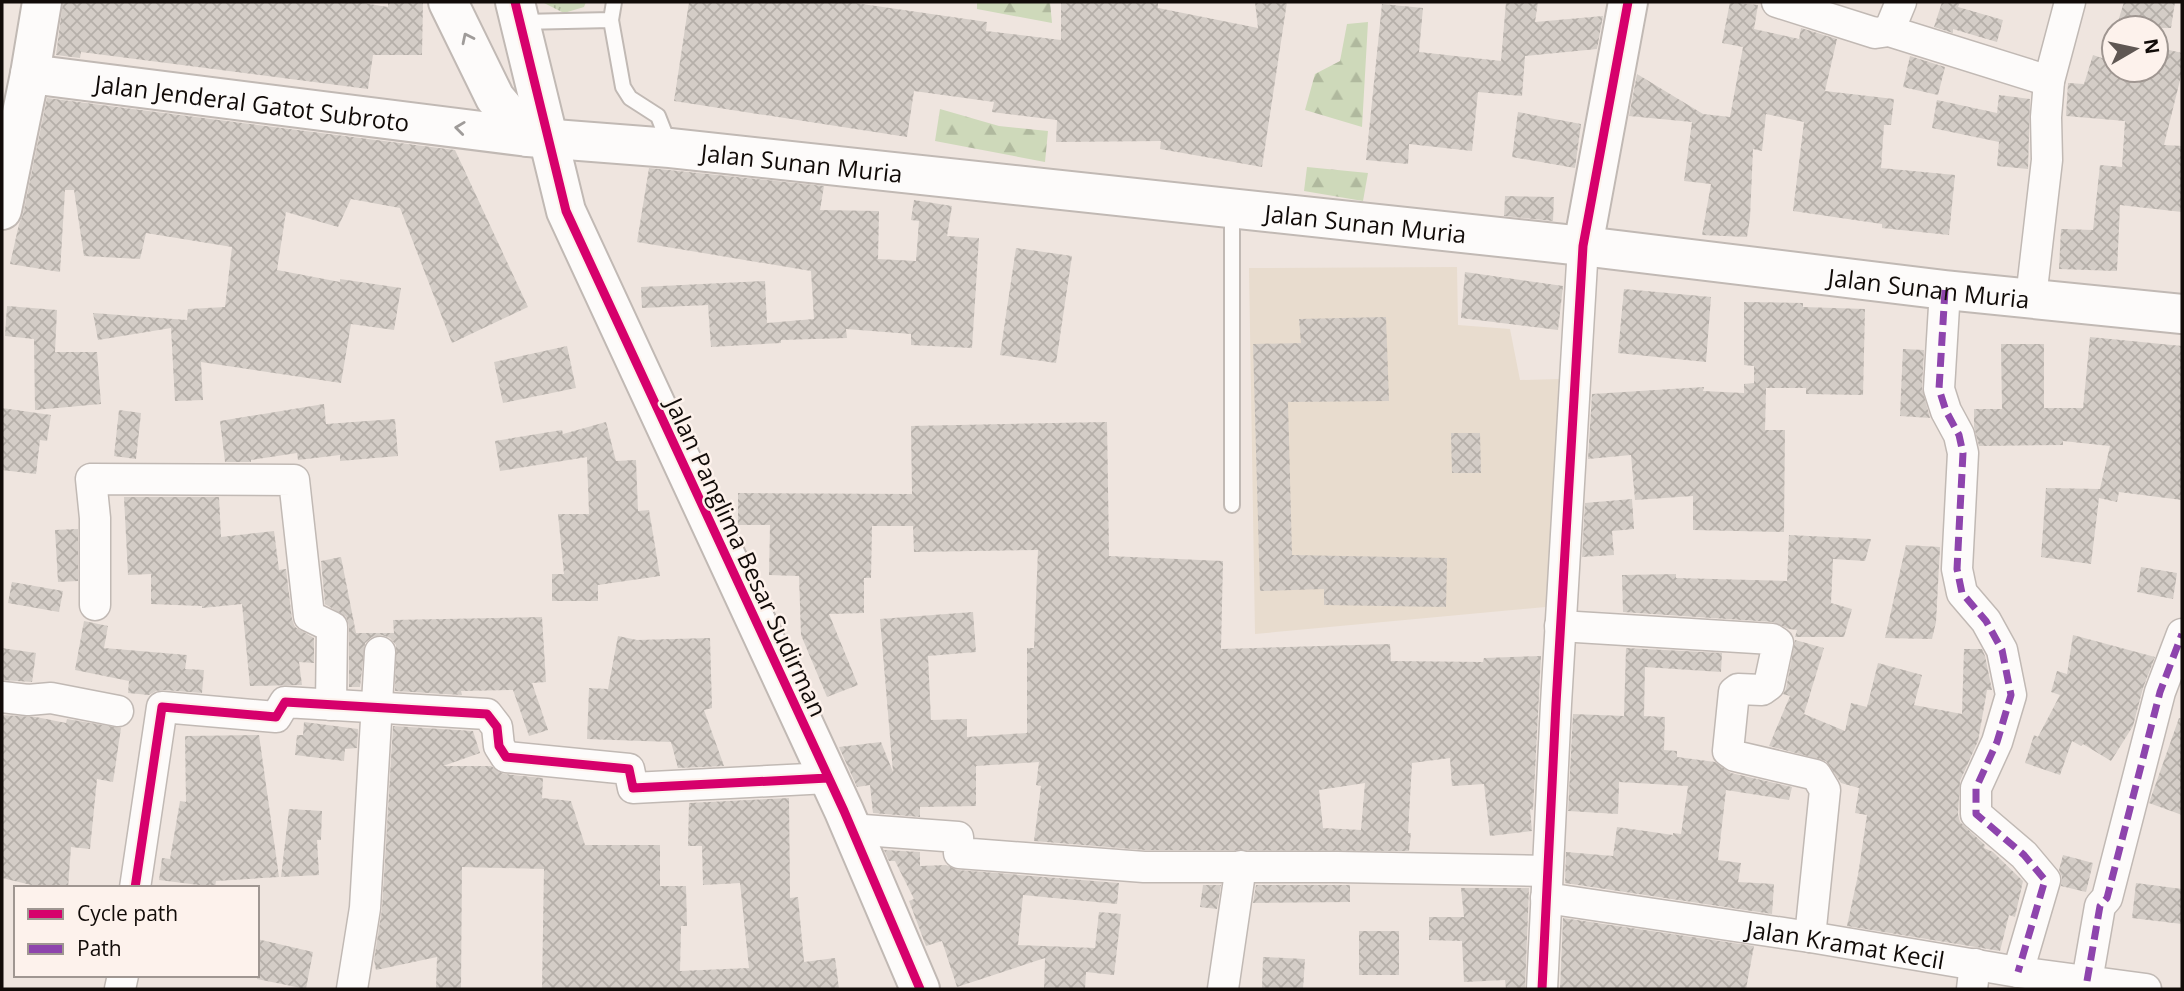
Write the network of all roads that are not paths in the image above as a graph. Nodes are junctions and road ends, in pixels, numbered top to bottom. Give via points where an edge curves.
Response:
1 (42, 2) edge
2 (448, 2) edge
3 (614, 2) edge
4 (1628, 2) edge
5 (1901, 2) edge
6 (2070, 2) edge
7 (1784, 3) edge
8 (518, 12) edge
9 (611, 20) junction
10 (1889, 31) junction
11 (30, 74) junction
12 (2049, 81) junction
13 (538, 137) junction
14 (670, 148) junction
15 (1231, 209) junction
16 (2, 210) edge
17 (1583, 246) junction
18 (1945, 290) junction
19 (2031, 298) junction
20 (2182, 314) edge
21 (1232, 505) dead end
22 (95, 605) dead end
23 (1560, 626) junction
24 (2182, 634) edge
25 (380, 652) dead end
26 (2, 697) edge
27 (331, 705) junction
28 (376, 709) junction
29 (118, 711) dead end
30 (828, 778) junction
31 (850, 829) junction
32 (1241, 866) junction
33 (1547, 884) junction
34 (135, 886) edge
35 (1810, 937) junction
36 (2018, 972) junction
37 (1974, 977) edge
38 (2087, 981) junction
39 (352, 989) edge
40 (920, 989) edge
41 (1223, 989) edge
42 (1542, 989) edge
43 (2146, 989) edge

1 - 11 main road
13 -> 2 main road via 495,98
3 - 9 lane
4 - 17 main road
5 - 10 street
6 - 12 street
7 - 10 street via 1875,33
8 - 9 lane
8 - 13 main road, Jalan Panglima Besar Sudirman
9 - 14 lane via 626,93 658,116
10 - 12 street
13 -> 11 main road, Jalan Jenderal Gatot Subroto
11 - 16 main road
12 - 19 street via 2046,160
13 - 14 main road, Jalan Sunan Muria
13 - 30 main road, Jalan Panglima Besar Sudirman via 566,211
14 - 15 main road, Jalan Sunan Muria
15 - 17 main road, Jalan Sunan Muria
15 - 21 lane
17 - 18 main road, Jalan Sunan Muria
17 - 23 street
18 - 19 main road, Jalan Sunan Muria
18 - 36 street via 1939,389 1962,453 1957,569 1962,593 1986,621 2002,650 2011,695 1997,743 1976,788 1976,814 2024,855 2045,880
19 - 20 main road, Jalan Sunan Muria
22 - 27 street via 91,479 293,480 309,616 332,627
23 - 33 street
23 - 35 street via 1772,639 1778,643 1769,685 1762,690 1738,688 1734,692 1728,751 1735,757 1816,775 1825,790
24 - 38 street via 2160,692 2107,898 2100,906
25 - 28 street
26 - 29 street via 51,698
27 - 28 street
27 - 34 street via 285,702 276,718 162,707
28 - 30 street via 487,714 497,727 499,746 506,757 629,769 634,788
28 - 39 street via 365,908
30 - 31 main road, Jalan Panglima Besar Sudirman
31 - 32 street, Jalan Kramat Kecil via 958,837 959,853 1144,867
31 - 40 main road, Jalan Panglima Besar Sudirman
32 - 33 street, Jalan Kramat Kecil
32 - 41 street
33 - 35 street, Jalan Kramat Kecil
33 - 42 street
35 - 37 street, Jalan Kramat Kecil
36 - 37 street, Jalan Kramat Kecil
36 - 38 street, Jalan Kramat Kecil
38 - 43 street, Jalan Kramat Kecil

